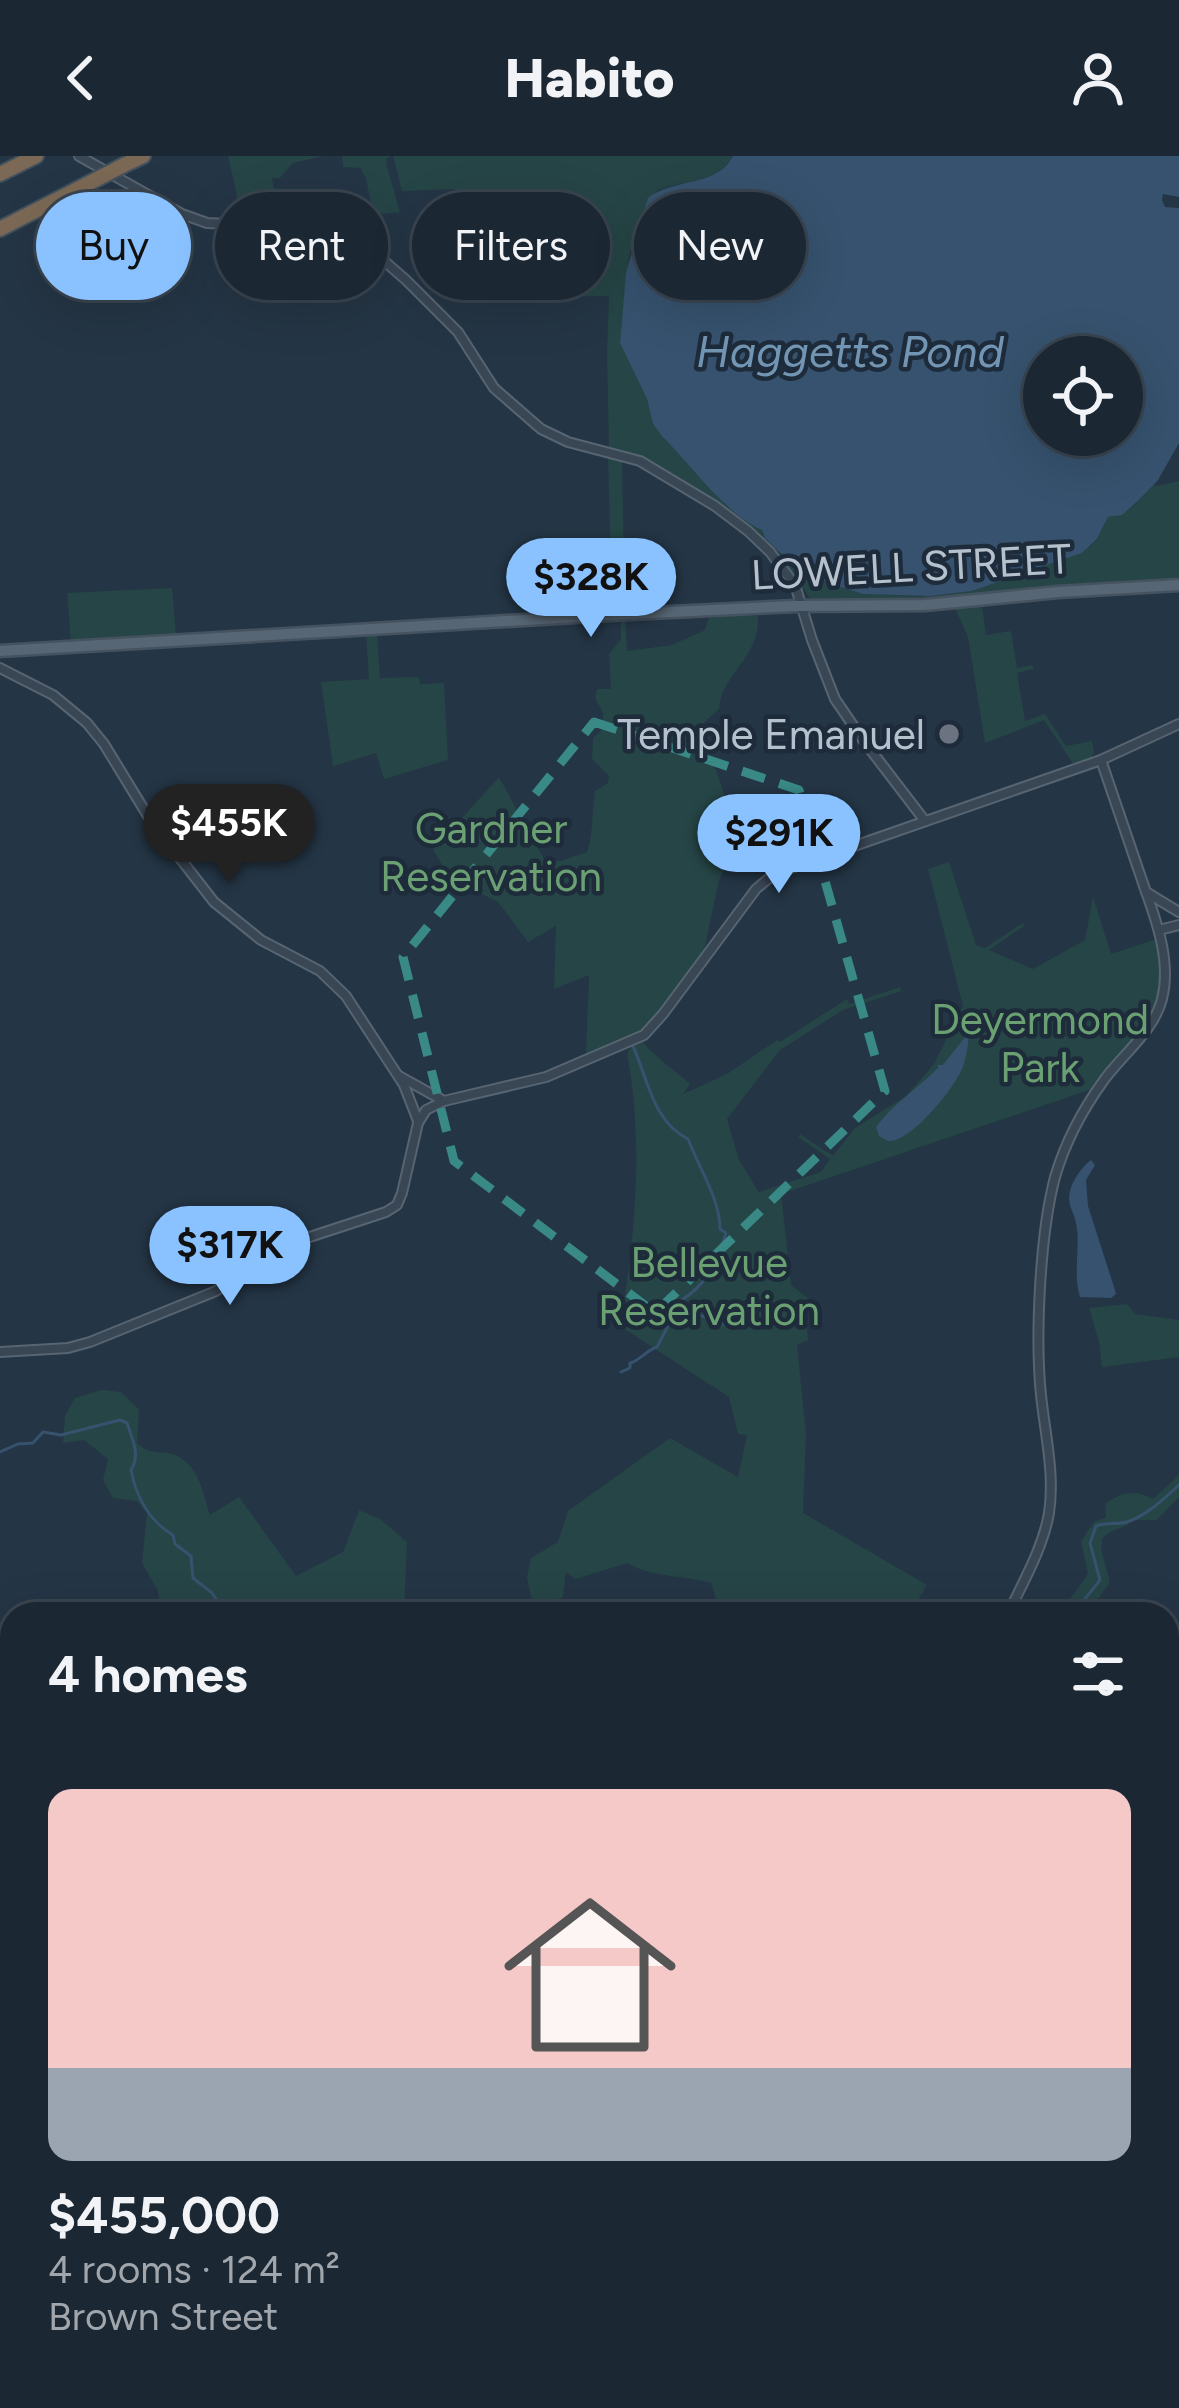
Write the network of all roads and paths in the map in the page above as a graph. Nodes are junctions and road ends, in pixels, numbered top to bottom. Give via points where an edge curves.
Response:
1 (36, 156) edge
2 (79, 156) edge
3 (142, 156) edge
4 (0, 174) edge
5 (0, 229) edge
6 (1179, 585) edge
7 (802, 606) junction
8 (0, 651) edge
9 (0, 668) edge
10 (1179, 724) edge
11 (1101, 760) junction
12 (925, 821) junction
13 (1146, 892) junction
14 (1179, 912) edge
15 (1179, 925) edge
16 (1159, 930) junction
17 (398, 1076) junction
18 (444, 1100) junction
19 (418, 1123) junction
20 (0, 1352) edge
21 (1013, 1602) edge

1 - 4 highway
2 - 7 street via 207,223 312,217 344,226 458,332 513,406 552,436 640,461 715,506 770,552
3 - 5 highway, bridge
6 - 7 main road, LOWELL STREET
7 - 8 main road, LOWELL STREET
7 - 12 street via 836,699
9 - 17 street via 76,712 202,888 256,937 331,980
10 - 11 street
11 - 12 street
11 - 13 street
12 - 18 street via 765,880 644,1035 546,1077
13 - 14 street
13 - 16 street
15 - 16 street
16 - 21 street via 1159,1008 1098,1090 1054,1180 1039,1372 1049,1512
17 - 18 street
17 - 19 street
18 - 19 street
19 - 20 street via 404,1186 386,1213 279,1247 233,1281 76,1347

